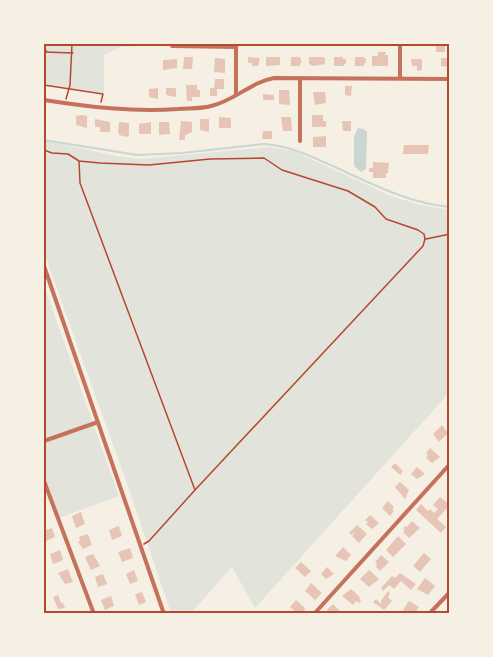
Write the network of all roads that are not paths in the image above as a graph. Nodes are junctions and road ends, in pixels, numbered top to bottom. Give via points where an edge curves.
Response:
1 (400, 44) edge
2 (236, 45) edge
3 (172, 46) dead end
4 (300, 78) junction
5 (400, 78) junction
6 (450, 79) edge
7 (236, 95) junction
8 (44, 100) edge
9 (300, 141) dead end
10 (44, 266) edge
11 (98, 422) junction
12 (44, 441) edge
13 (450, 464) edge
14 (44, 481) edge
15 (450, 592) edge
16 (94, 614) edge
17 (164, 614) edge
18 (314, 614) edge
19 (429, 614) edge

1 - 5 street
2 - 3 street
2 - 7 street
4 - 5 street
4 - 7 street via 267,80
4 - 9 street
5 - 6 street
7 - 8 street via 207,107 137,110
10 - 11 street
11 - 12 street
11 - 17 street
13 - 18 street
14 - 16 street
15 - 19 street

